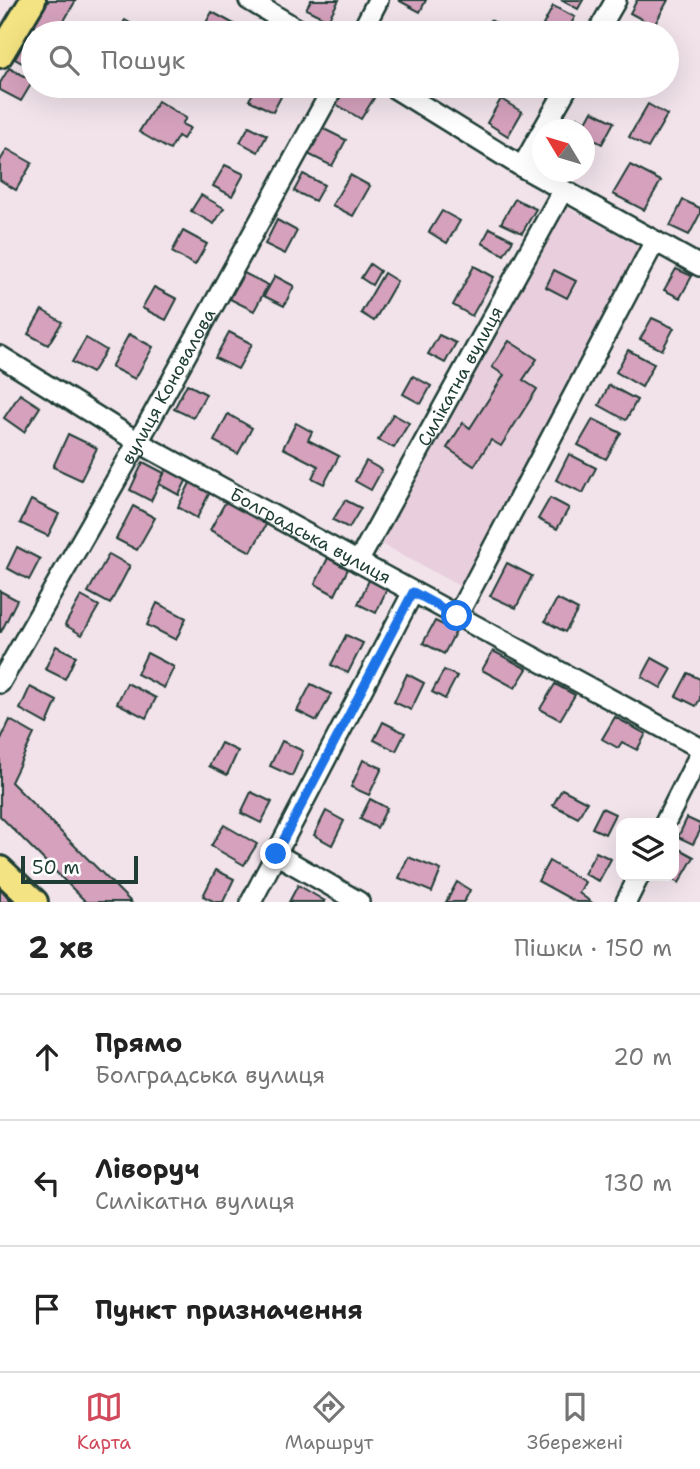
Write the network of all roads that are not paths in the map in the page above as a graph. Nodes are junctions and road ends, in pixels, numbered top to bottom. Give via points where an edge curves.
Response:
1 (33, 0) edge
2 (249, 0) edge
3 (378, 0) edge
4 (616, 0) edge
5 (284, 21) edge
6 (367, 21) edge
7 (604, 21) edge
8 (0, 55) edge
9 (327, 98) edge
10 (410, 98) edge
11 (561, 98) edge
12 (549, 119) edge
13 (532, 149) edge
14 (522, 167) junction
15 (563, 190) junction
16 (655, 241) junction
17 (700, 265) edge
18 (0, 356) edge
19 (138, 442) junction
20 (358, 562) junction
21 (413, 592) junction
22 (457, 616) junction
23 (0, 683) edge
24 (700, 748) edge
25 (700, 754) edge
26 (668, 818) edge
27 (276, 854) junction
28 (0, 869) edge
29 (636, 881) edge
30 (35, 902) edge
31 (251, 902) edge
32 (359, 902) edge
33 (626, 902) edge

1 - 8 main road
2 - 5 street
3 - 6 street
4 - 7 street
9 - 19 street, вулиця Коновалова
10 - 14 street
11 - 12 street
13 - 14 street
14 - 15 street
15 - 16 street
15 - 20 street, Силікатна вулиця
16 - 17 street
16 - 22 street
18 - 19 street, Болградська вулиця
19 - 20 street, Болградська вулиця
19 - 23 street, вулиця Коновалова
20 - 21 street, Болградська вулиця
21 - 22 street, Болградська вулиця
21 - 27 street
22 - 24 street, Болградська вулиця
25 - 26 street
27 - 31 street
27 - 32 street
28 - 30 main road
29 - 33 street

